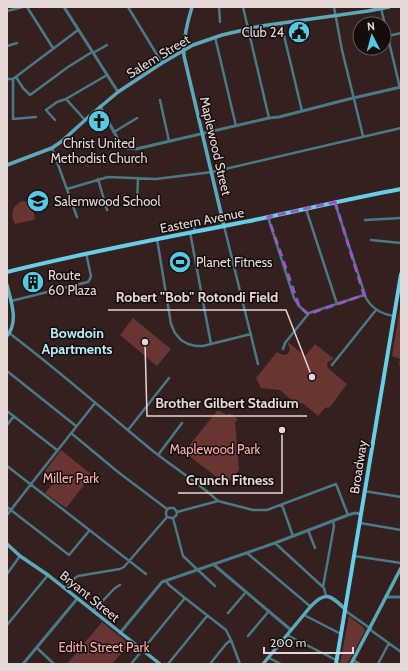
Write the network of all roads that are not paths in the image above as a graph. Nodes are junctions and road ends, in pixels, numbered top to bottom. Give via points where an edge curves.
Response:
1 (23, 7) edge
2 (28, 7) edge
3 (64, 7) edge
4 (128, 7) edge
5 (187, 7) edge
6 (219, 7) edge
7 (243, 7) edge
8 (334, 7) edge
9 (389, 7) edge
10 (191, 8) edge
11 (381, 8) edge
12 (7, 11) edge
13 (335, 15) junction
14 (220, 22) dead end
15 (281, 23) junction
16 (248, 29) junction
17 (78, 30) junction
18 (215, 37) junction
19 (17, 43) dead end
20 (107, 45) dead end
21 (7, 46) edge
22 (53, 48) junction
23 (184, 49) junction
24 (93, 53) junction
25 (392, 53) edge
26 (162, 63) junction
27 (107, 75) junction
28 (15, 78) junction
29 (7, 79) edge
30 (400, 87) edge
31 (118, 92) junction
32 (66, 98) junction
33 (354, 98) junction
34 (160, 100) dead end
35 (100, 106) junction
36 (302, 111) junction
37 (36, 117) dead end
38 (137, 118) dead end
39 (269, 118) junction
40 (55, 120) dead end
41 (85, 120) junction
42 (236, 126) junction
43 (401, 128) edge
44 (114, 132) junction
45 (203, 133) junction
46 (363, 136) junction
47 (169, 141) junction
48 (52, 148) junction
49 (7, 166) edge
50 (212, 172) junction
51 (138, 178) junction
52 (98, 180) junction
53 (67, 189) junction
54 (401, 189) edge
55 (335, 202) junction
56 (137, 205) dead end
57 (306, 209) junction
58 (107, 210) dead end
59 (77, 217) dead end
60 (268, 217) junction
61 (401, 218) edge
62 (192, 220) dead end
63 (365, 220) dead end
64 (224, 226) junction
65 (192, 232) junction
66 (157, 239) junction
67 (371, 240) dead end
68 (401, 243) edge
69 (86, 253) junction
70 (7, 272) edge
71 (401, 274) edge
72 (7, 285) edge
73 (364, 294) junction
74 (11, 301) junction
75 (337, 304) junction
76 (376, 310) junction
77 (308, 314) junction
78 (394, 316) junction
79 (251, 334) junction
80 (8, 335) edge
81 (212, 344) junction
82 (284, 349) dead end
83 (258, 364) dead end
84 (332, 365) dead end
85 (7, 371) edge
86 (169, 378) dead end
87 (95, 403) junction
88 (7, 411) edge
89 (14, 416) junction
90 (182, 423) dead end
91 (7, 425) edge
92 (76, 426) junction
93 (128, 430) junction
94 (71, 433) junction
95 (57, 450) junction
96 (158, 455) junction
97 (7, 466) edge
98 (30, 484) junction
99 (364, 491) junction
100 (401, 498) edge
101 (218, 501) junction
102 (282, 505) junction
103 (7, 507) edge
104 (167, 509) junction
105 (11, 510) junction
106 (177, 512) junction
107 (361, 514) junction
108 (7, 515) edge
109 (348, 515) junction
110 (167, 517) junction
111 (173, 518) junction
112 (333, 521) junction
113 (359, 523) junction
114 (308, 530) junction
115 (401, 530) edge
116 (90, 531) junction
117 (293, 536) junction
118 (275, 543) junction
119 (7, 544) edge
120 (315, 548) dead end
121 (246, 552) junction
122 (354, 555) junction
123 (20, 556) junction
124 (129, 562) junction
125 (213, 564) junction
126 (401, 564) edge
127 (401, 568) edge
128 (198, 569) junction
129 (7, 574) edge
130 (146, 574) dead end
131 (48, 575) junction
132 (166, 581) junction
133 (120, 585) dead end
134 (216, 586) dead end
135 (323, 588) junction
136 (65, 589) junction
137 (246, 592) junction
138 (326, 596) junction
139 (386, 597) junction
140 (401, 597) edge
141 (185, 598) junction
142 (77, 599) junction
143 (311, 607) junction
144 (345, 609) junction
145 (269, 611) junction
146 (93, 612) junction
147 (228, 613) dead end
148 (304, 615) junction
149 (207, 616) junction
150 (7, 625) edge
151 (369, 628) junction
152 (291, 630) junction
153 (120, 633) junction
154 (341, 634) junction
155 (287, 635) junction
156 (248, 636) dead end
157 (231, 640) junction
158 (390, 643) junction
159 (37, 648) junction
160 (142, 650) junction
161 (401, 652) edge
162 (269, 658) junction
163 (336, 662) edge
164 (352, 662) edge
165 (23, 664) edge
166 (54, 664) edge
167 (131, 664) edge
168 (160, 664) edge
169 (168, 664) edge
170 (210, 664) edge
171 (240, 664) edge
172 (263, 664) edge
173 (281, 664) edge
174 (360, 664) edge
175 (378, 664) edge

1 - 12 street
2 - 22 street
3 - 17 street
4 - 26 street
5 - 10 street
6 - 14 street
7 - 16 street
8 - 13 street
9 - 11 main road, Salem Street
10 - 23 main road, Maplewood Street via 186,25
11 - 13 main road, Salem Street
13 - 15 main road, Salem Street
13 - 33 street
15 - 16 main road, Salem Street
15 - 36 street
16 - 18 main road, Salem Street
16 - 39 street
17 - 22 street
17 - 24 street
18 - 23 main road, Salem Street
18 - 42 street
19 - 21 street
20 - 24 street
22 - 28 street
23 - 26 main road, Salem Street
23 - 45 main road, Maplewood Street
24 - 27 street
24 - 28 street via 62,71 30,95
25 - 30 street
26 - 31 main road, Salem Street
27 - 31 street
27 - 32 street
28 - 29 street
28 - 37 street via 13,118
30 - 33 street
31 - 35 main road, Salem Street
32 - 40 street via 46,110
32 - 41 street
33 - 36 street
33 - 46 street
34 - 47 street
35 - 41 main road, Salem Street
35 - 44 street
36 - 39 street
38 - 44 street
39 - 42 street
41 - 48 main road, Salem Street
42 - 45 street
43 - 46 street
44 - 47 street via 122,144 132,149
45 - 47 street
45 - 50 main road, Maplewood Street
46 - 50 street
48 - 49 main road, Salem Street
48 - 53 street
50 - 51 street via 158,179
50 - 64 main road, Maplewood Street
51 - 52 street via 110,177
51 - 56 street
52 - 53 street
52 - 58 street
53 - 59 street
54 - 55 main road, Eastern Avenue
55 - 57 main road, Eastern Avenue
55 - 73 street
57 - 60 main road, Eastern Avenue
57 - 75 street
60 - 64 main road, Eastern Avenue
60 - 77 street via 294,298
61 - 63 street
62 - 65 street
64 - 65 main road, Eastern Avenue
64 - 79 street, Maplewood Street
65 - 66 main road, Eastern Avenue
65 - 81 street
66 - 69 main road, Eastern Avenue
66 - 81 street via 171,324 175,333 181,340 192,345
67 - 68 street
69 - 70 main road, Eastern Avenue
69 - 74 street via 91,276 88,282
71 - 78 main road, Broadway
72 - 74 main road
73 - 75 street
73 - 76 street
74 - 80 main road via 14,318
75 - 77 street
76 - 78 street
76 - 84 street
77 - 82 street via 285,343
78 - 99 main road, Broadway
79 - 81 street
79 - 83 street, Maplewood Street
80 - 87 street via 46,361
85 - 92 street
86 - 93 street
87 - 92 street
87 - 93 street
88 - 89 street
89 - 91 street
89 - 95 street
90 - 96 street
92 - 94 street
93 - 96 street
94 - 95 street
94 - 104 street
95 - 98 street
96 - 101 street
97 - 98 street
98 - 105 street
98 - 116 street
99 - 100 street
99 - 107 main road, Broadway
101 - 102 street via 261,510
101 - 106 street
102 - 109 street via 336,484
102 - 117 street
103 - 105 street
104 - 106 street via 174,508
104 - 110 street
105 - 108 street
105 - 116 street via 68,555
106 - 111 street
107 - 109 street
107 - 113 main road, Broadway
109 - 112 street
110 - 111 street
110 - 124 street
111 - 128 street via 184,556
112 - 114 street
112 - 135 street
113 - 115 street
113 - 122 main road, Broadway
114 - 117 street
114 - 120 street
116 - 124 street
117 - 118 street
118 - 121 street
118 - 135 street
119 - 123 main road, Bryant Street
121 - 125 street
121 - 143 street
122 - 126 street
122 - 144 main road, Broadway
123 - 129 street
123 - 131 main road, Bryant Street
124 - 130 street
124 - 136 street via 121,569 77,576
125 - 128 street
125 - 137 street
127 - 139 main road
128 - 132 street
128 - 134 street
131 - 136 main road, Bryant Street
131 - 150 street
132 - 141 street
132 - 153 street via 161,583
133 - 146 street
135 - 138 street
136 - 142 main road, Bryant Street
137 - 145 street
137 - 147 street
138 - 143 main road via 318,599
138 - 144 main road
139 - 140 street
139 - 151 main road
141 - 149 street
141 - 160 street
142 - 146 main road, Bryant Street
142 - 159 street
143 - 148 main road
144 - 151 street
144 - 154 main road, Broadway
145 - 152 street
145 - 156 street
146 - 153 main road, Bryant Street
148 - 152 main road
148 - 154 street
149 - 157 street via 226,630
149 - 169 street
151 - 158 street
151 - 164 main road
152 - 155 main road
153 - 160 main road, Bryant Street
154 - 163 main road, Broadway
155 - 162 main road
155 - 163 street
157 - 170 street
157 - 171 street
158 - 161 street
158 - 175 street
159 - 165 street
159 - 166 street
160 - 167 street
160 - 168 main road, Bryant Street
162 - 172 main road
162 - 173 street
164 - 174 street

